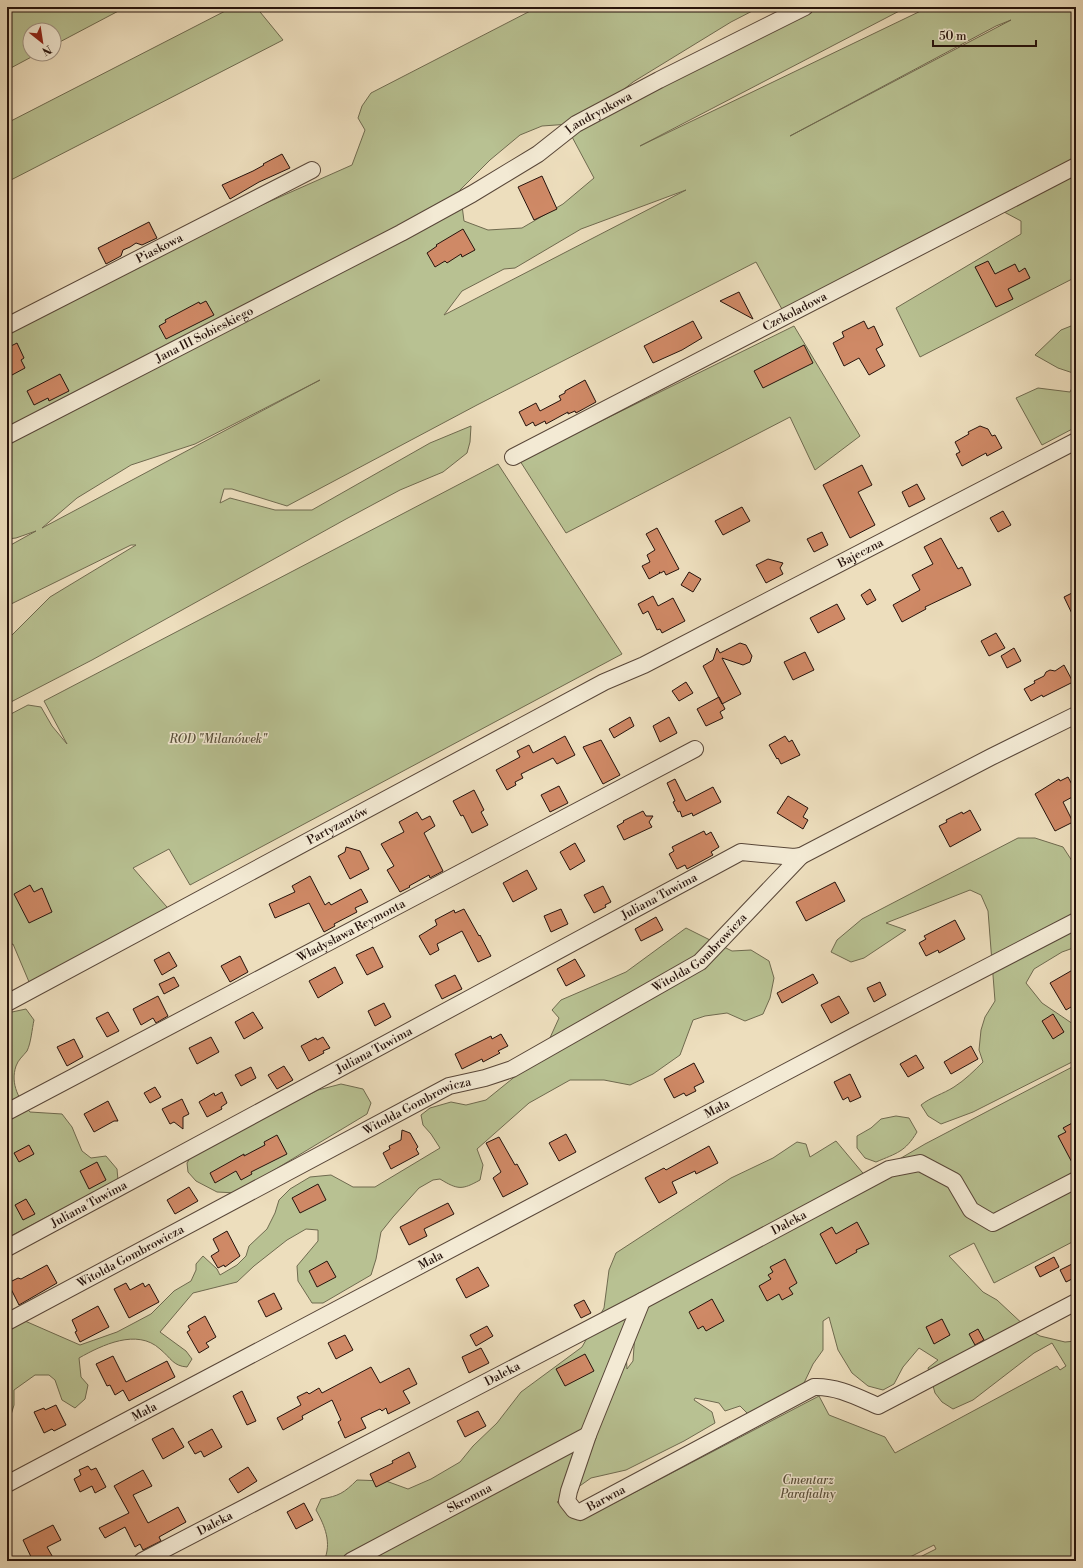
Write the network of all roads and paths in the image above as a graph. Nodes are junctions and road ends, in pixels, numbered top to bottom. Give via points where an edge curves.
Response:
1 (805, 7) edge
2 (1076, 166) edge
3 (312, 170) dead end
4 (401, 233) joint
5 (7, 326) edge
6 (7, 436) edge
7 (1076, 441) edge
8 (513, 457) dead end
9 (644, 665) joint
10 (1076, 715) edge
11 (695, 749) dead end
12 (800, 856) junction
13 (1076, 921) edge
14 (7, 1003) edge
15 (7, 1112) edge
16 (1076, 1180) edge
17 (7, 1248) edge
18 (642, 1302) junction
19 (1076, 1302) edge
20 (7, 1322) edge
21 (588, 1435) junction
22 (7, 1484) edge
23 (142, 1561) edge
24 (351, 1561) edge

1 - 4 street, Landrynkowa via 576,124 538,154
2 - 8 street, Czekoladowa
3 - 5 street, Piaskowa
4 - 6 street, Jana III Sobieskiego
7 - 9 street, Bajeczna
9 - 14 street, Partyzantów via 597,686
10 - 12 street
11 - 15 street, Władysława Reymonta
12 - 17 street, Juliana Tuwima via 741,852
12 - 20 street, Witolda Gombrowicza via 700,962 512,1069 449,1086
13 - 22 street, Mała
16 - 18 street, Daleka via 993,1223 971,1210 954,1181 920,1163 889,1169
18 - 21 street, Barwna
18 - 23 street, Daleka
19 - 21 street, Barwna via 878,1406 836,1389 814,1387 580,1512 574,1510 567,1501
21 - 24 street, Skromna

